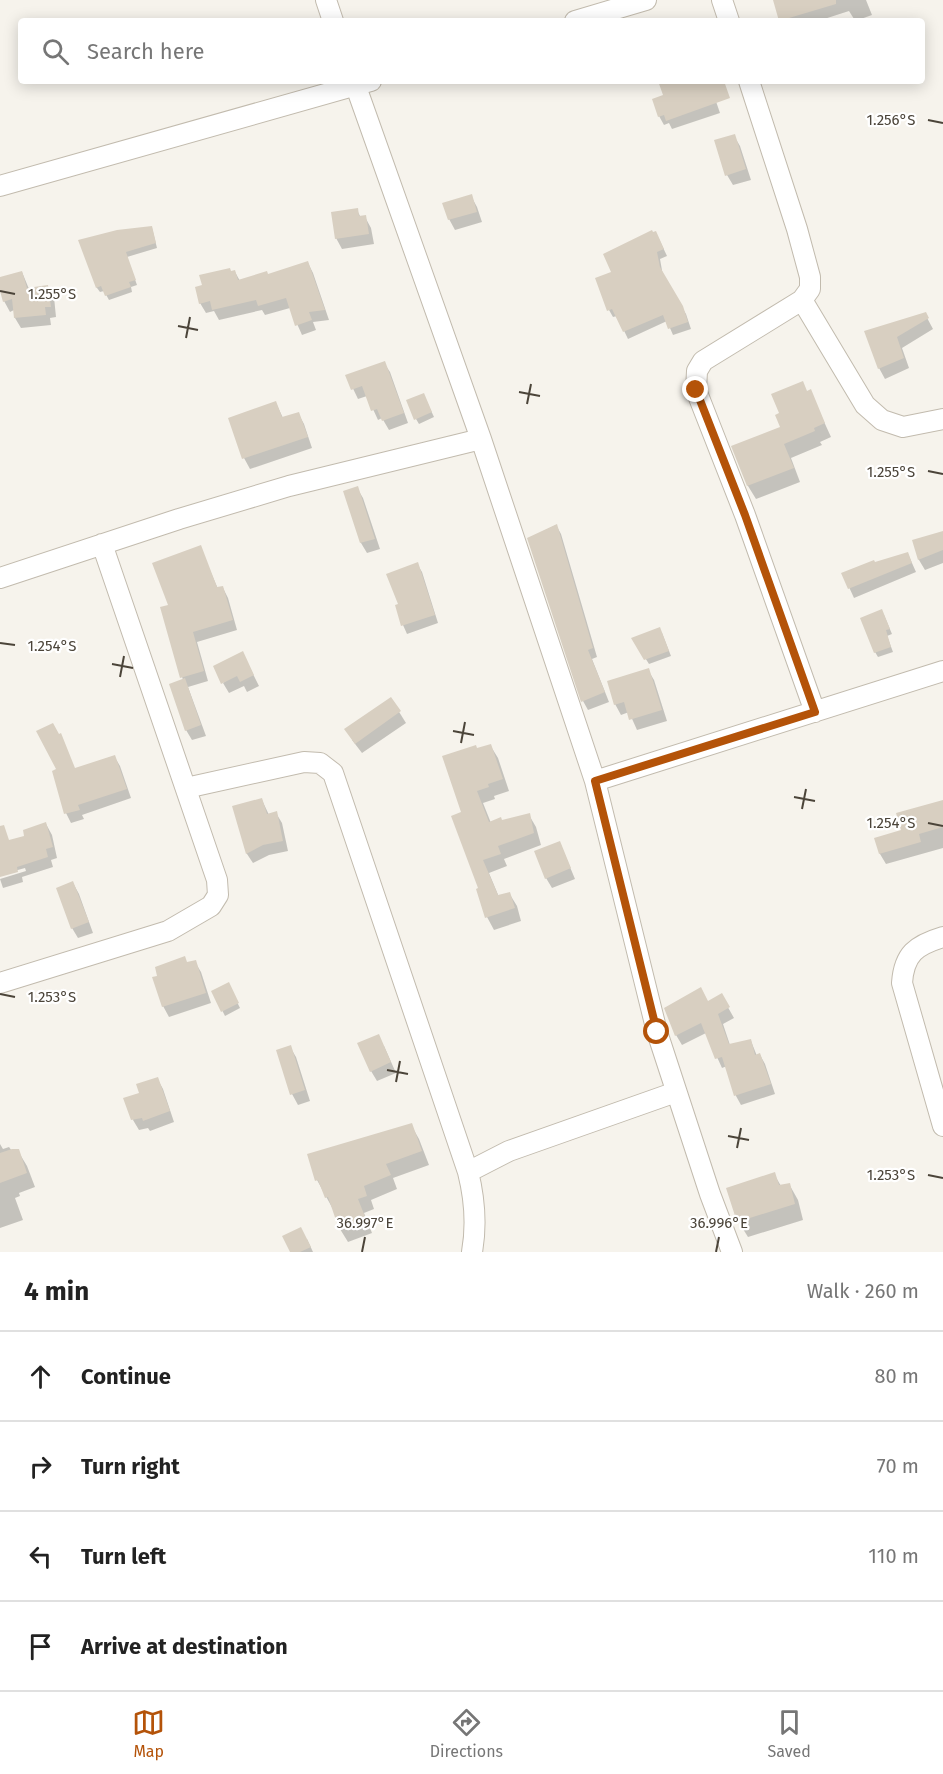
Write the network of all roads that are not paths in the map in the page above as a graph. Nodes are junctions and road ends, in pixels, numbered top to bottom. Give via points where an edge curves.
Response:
1 (326, 0) edge
2 (646, 0) edge
3 (722, 0) edge
4 (332, 18) edge
5 (585, 18) edge
6 (728, 18) edge
7 (357, 84) edge
8 (360, 84) edge
9 (750, 84) edge
10 (0, 186) edge
11 (802, 300) junction
12 (943, 419) edge
13 (481, 439) junction
14 (102, 544) junction
15 (0, 579) edge
16 (943, 671) edge
17 (815, 712) junction
18 (595, 781) junction
19 (186, 788) junction
20 (943, 937) edge
21 (0, 983) edge
22 (676, 1092) junction
23 (943, 1126) edge
24 (468, 1172) junction
25 (472, 1252) edge
26 (732, 1252) edge

1 - 4 street
2 - 5 street
3 - 6 street
7 - 10 street
8 - 13 street
9 - 11 street via 810,276 810,289
11 - 12 street via 865,405 882,420 903,427
11 - 17 street via 704,361 697,371 696,390
13 - 14 street via 289,486
13 - 18 street
14 - 15 street
14 - 19 street
16 - 17 street
17 - 18 street
18 - 22 street via 657,1032
19 - 21 street via 217,880 218,895 211,906 168,931
19 - 24 street via 304,762 320,763 333,773
20 - 23 street via 911,953 902,983
22 - 24 street via 510,1151
22 - 26 street
24 - 25 street via 476,1219

